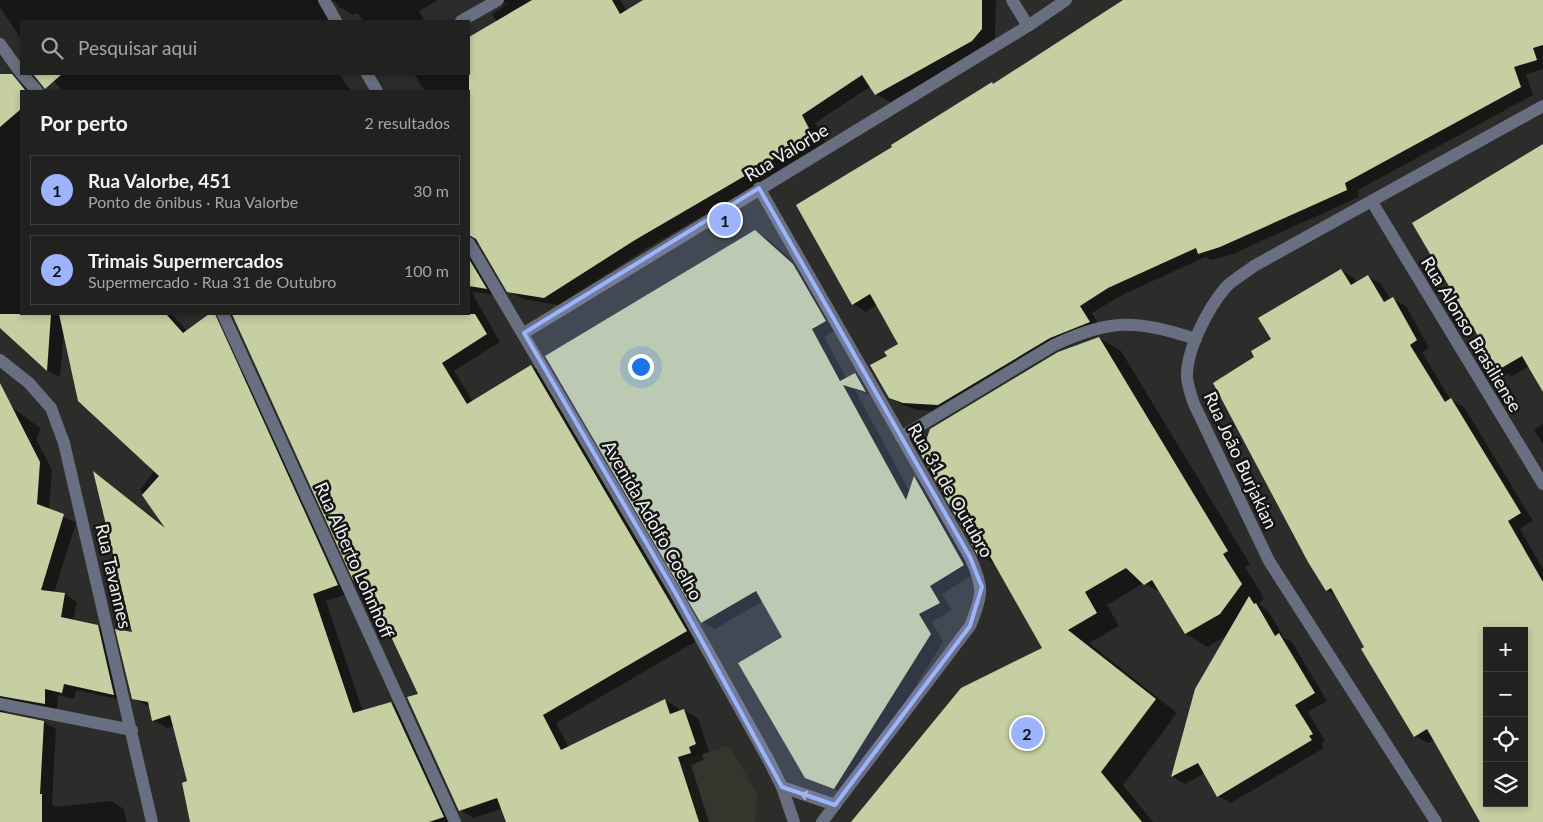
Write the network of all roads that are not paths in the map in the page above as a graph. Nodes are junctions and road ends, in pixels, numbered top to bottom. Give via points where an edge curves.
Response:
1 (324, 0) edge
2 (498, 0) edge
3 (1012, 0) edge
4 (1066, 0) edge
5 (335, 20) edge
6 (463, 20) edge
7 (1028, 26) junction
8 (0, 44) edge
9 (20, 70) edge
10 (24, 75) edge
11 (369, 75) edge
12 (36, 90) edge
13 (376, 90) edge
14 (1543, 106) edge
15 (759, 188) junction
16 (1372, 202) junction
17 (470, 245) edge
18 (222, 315) edge
19 (524, 333) junction
20 (1196, 339) junction
21 (0, 360) edge
22 (901, 437) junction
23 (1543, 484) edge
24 (0, 704) edge
25 (132, 730) junction
26 (782, 787) junction
27 (835, 805) junction
28 (152, 822) edge
29 (455, 822) edge
30 (794, 822) edge
31 (822, 822) edge
32 (1436, 822) edge

1 - 5 street
2 - 6 street
3 - 7 street
4 - 7 street, Rua Valorbe
7 - 15 street, Rua Valorbe
8 - 9 street
10 - 12 street
11 - 13 street
14 - 16 street, Rua João Burjakian
15 - 19 street, Rua Valorbe
15 - 22 street, Rua 31 de Outubro
16 - 20 street, Rua João Burjakian via 1254,266 1227,287 1209,310
16 - 23 street, Rua Alonso Brasiliense
17 - 19 street, Avenida Adolfo Coelho
18 - 29 street, Rua Alberto Lohnhoff
19 - 26 street, Avenida Adolfo Coelho via 676,594
20 - 22 street via 1136,324 1106,326 1080,333 1054,344
20 - 32 street, Rua João Burjakian via 1187,369 1188,387 1269,561
21 - 25 street, Rua Tavannes via 29,383 51,408 64,443
22 - 27 street, Rua 31 de Outubro via 970,556 982,587 970,626
24 - 25 street
25 - 28 street, Rua Tavannes
27 -> 26 street
26 - 30 street, Avenida Adolfo Coelho
27 - 31 street, Rua 31 de Outubro

